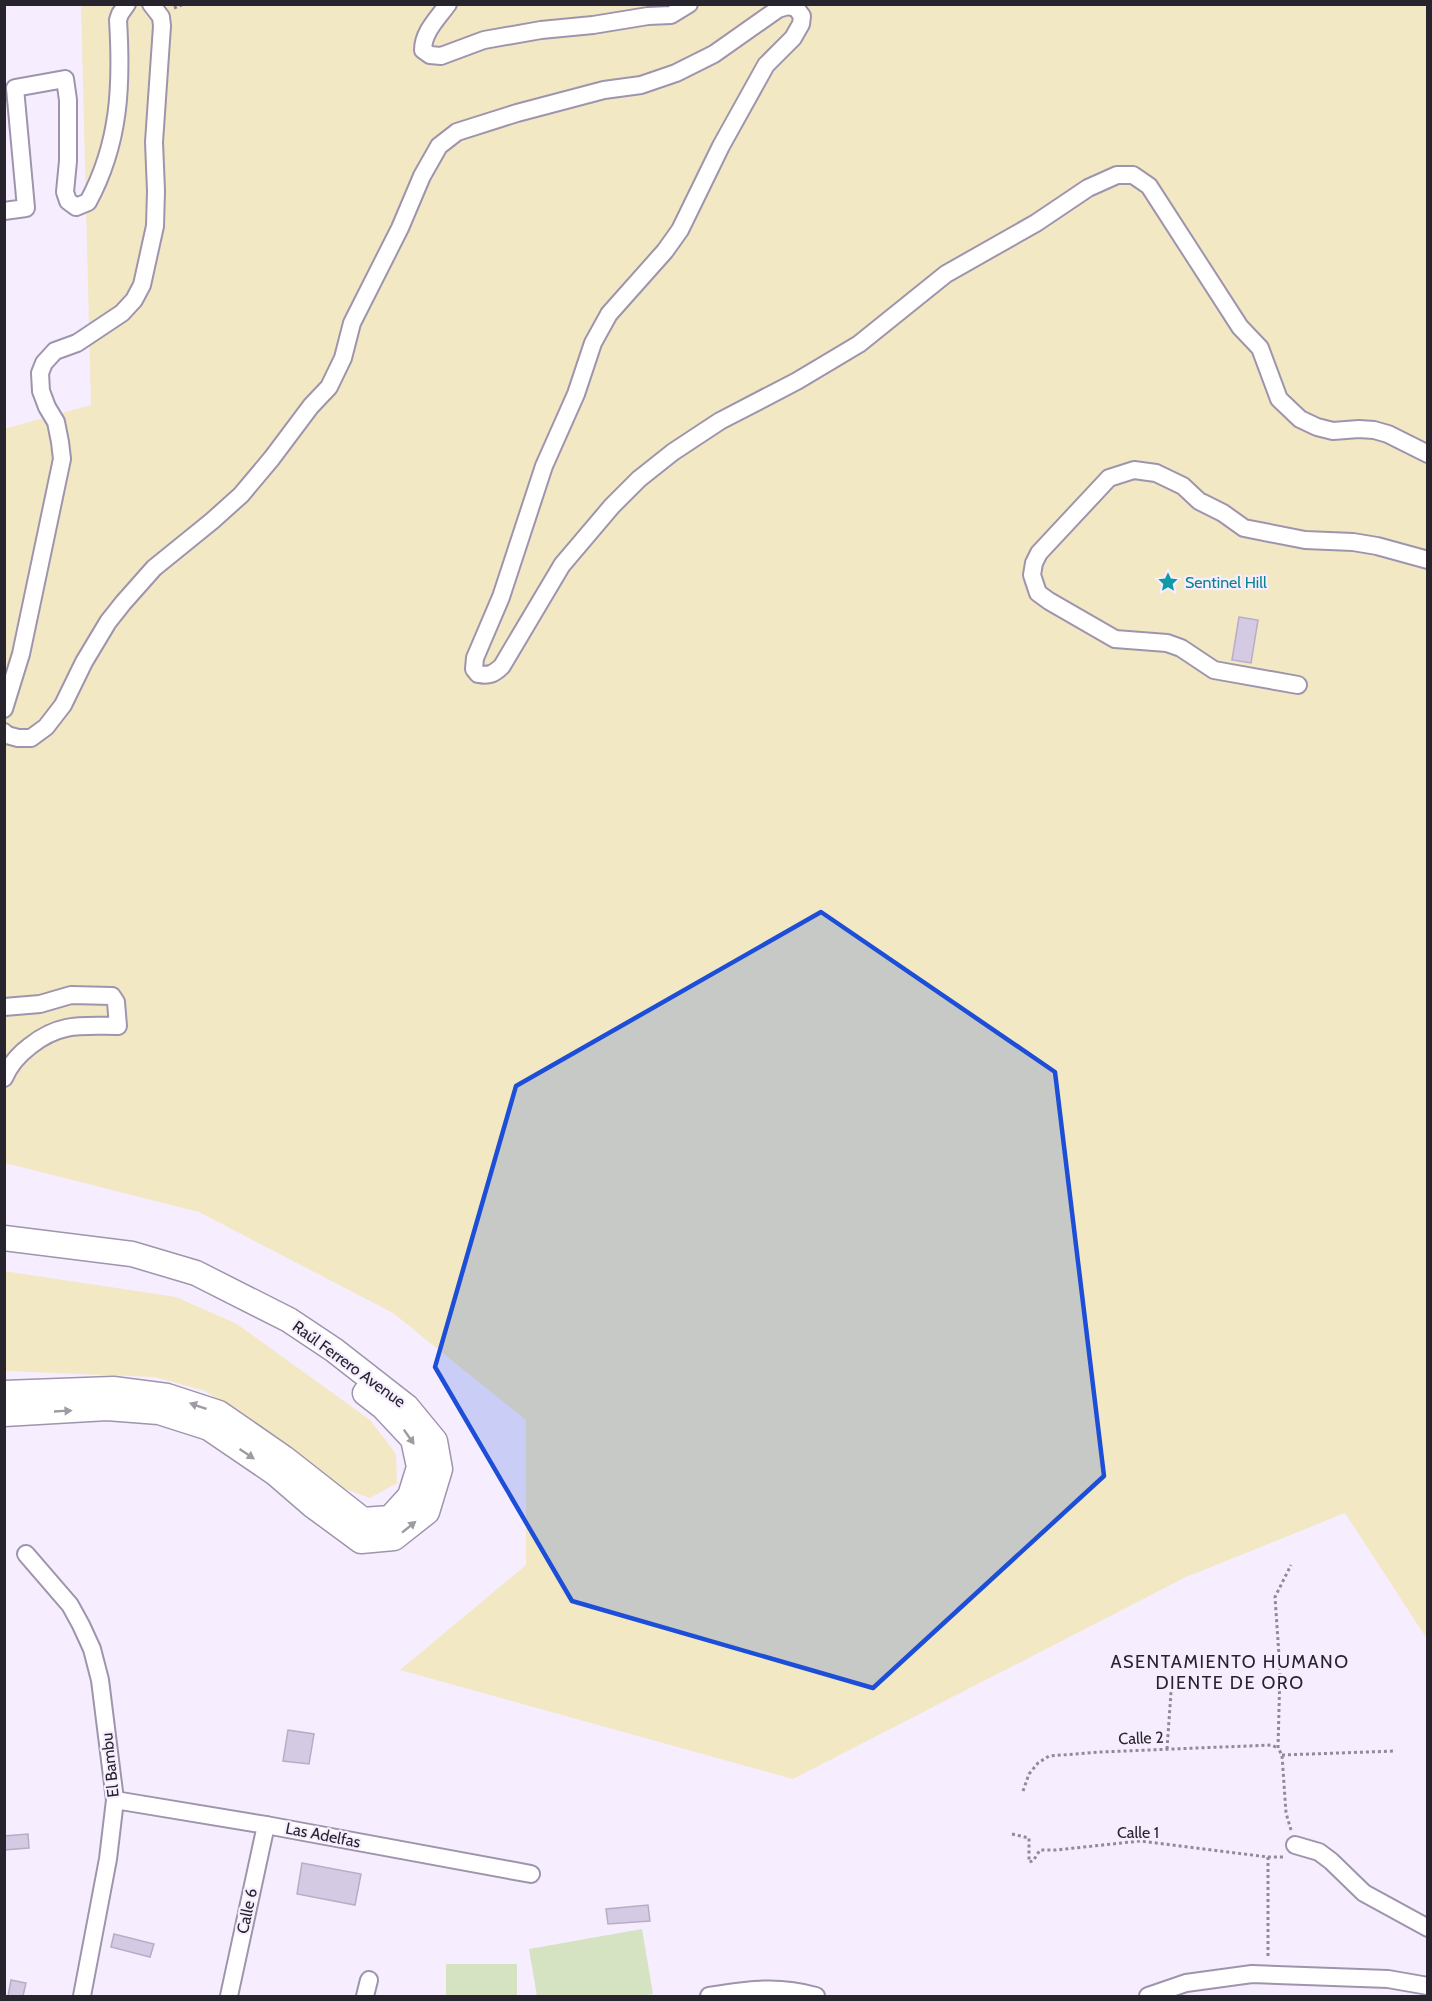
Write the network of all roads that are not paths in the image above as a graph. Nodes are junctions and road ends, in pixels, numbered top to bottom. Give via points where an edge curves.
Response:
1 (127, 4) edge
2 (151, 4) edge
3 (448, 4) edge
4 (689, 4) edge
5 (788, 5) edge
6 (4, 212) edge
7 (1428, 454) edge
8 (1428, 560) edge
9 (1298, 685) dead end
10 (4, 709) edge
11 (4, 732) edge
12 (4, 1007) edge
13 (4, 1078) edge
14 (4, 1239) edge
15 (4, 1255) edge
16 (4, 1393) edge
17 (4, 1414) edge
18 (26, 1554) dead end
19 (115, 1800) junction
20 (266, 1825) junction
21 (1295, 1851) road end
22 (531, 1874) dead end
23 (1428, 1928) edge
24 (1428, 1986) edge
25 (82, 1996) edge
26 (229, 1996) edge
27 (709, 1996) edge
28 (816, 1996) edge
29 (1148, 1996) edge

1 - 6 street via 118,20 120,98 107,155 88,202 76,207 66,196 65,79 15,87 26,208
2 - 10 street via 161,17 162,33 154,142 155,226 142,285 134,300 122,313 77,343 55,351 40,373 41,392 56,422 62,459 21,654
3 - 4 street via 423,42 423,50 430,55 441,56 495,38 671,15
5 - 7 street via 802,16 793,38 766,65 680,230 609,314 593,343 475,658 474,669 478,674 494,674 502,666 562,565 612,506 673,452 720,421 860,344 946,274 1088,188 1117,175 1133,175 1149,186 1240,327 1260,348 1279,399 1300,419 1333,431 1374,430
5 - 11 street via 714,54 675,73 641,85 604,90 517,113 456,132 439,146 352,323 343,358 329,387 241,495 154,567 123,603 46,727 31,738
8 - 9 street via 1377,546 1313,541 1244,528 1199,501 1183,486 1156,473 1134,470 1108,478 1034,563 1032,575 1038,593 1115,639 1167,643 1214,670
12 - 13 street via 40,1004 71,995 112,996 118,1026 76,1026 44,1035 23,1051
17 -> 14 main road, Raúl Ferrero Avenue via 107,1408 159,1412 209,1428 275,1473 361,1541 394,1538 427,1512 440,1469 435,1441 407,1407 289,1320 196,1273 132,1254
15 -> 16 main road, Raúl Ferrero Avenue via 130,1269 190,1284 280,1331 383,1407 413,1439 419,1467 410,1496 390,1518 363,1520 219,1413 167,1396 113,1389
18 - 19 street, El Bambu via 70,1605 92,1649 100,1680
19 - 20 street, Las Adelfas
19 - 25 street, El Bambu
20 - 22 street, Las Adelfas
20 - 26 street, Calle 6
21 - 23 street via 1319,1852 1364,1893
24 - 29 street via 1388,1979 1252,1974 1186,1983
27 - 28 street via 758,1989

